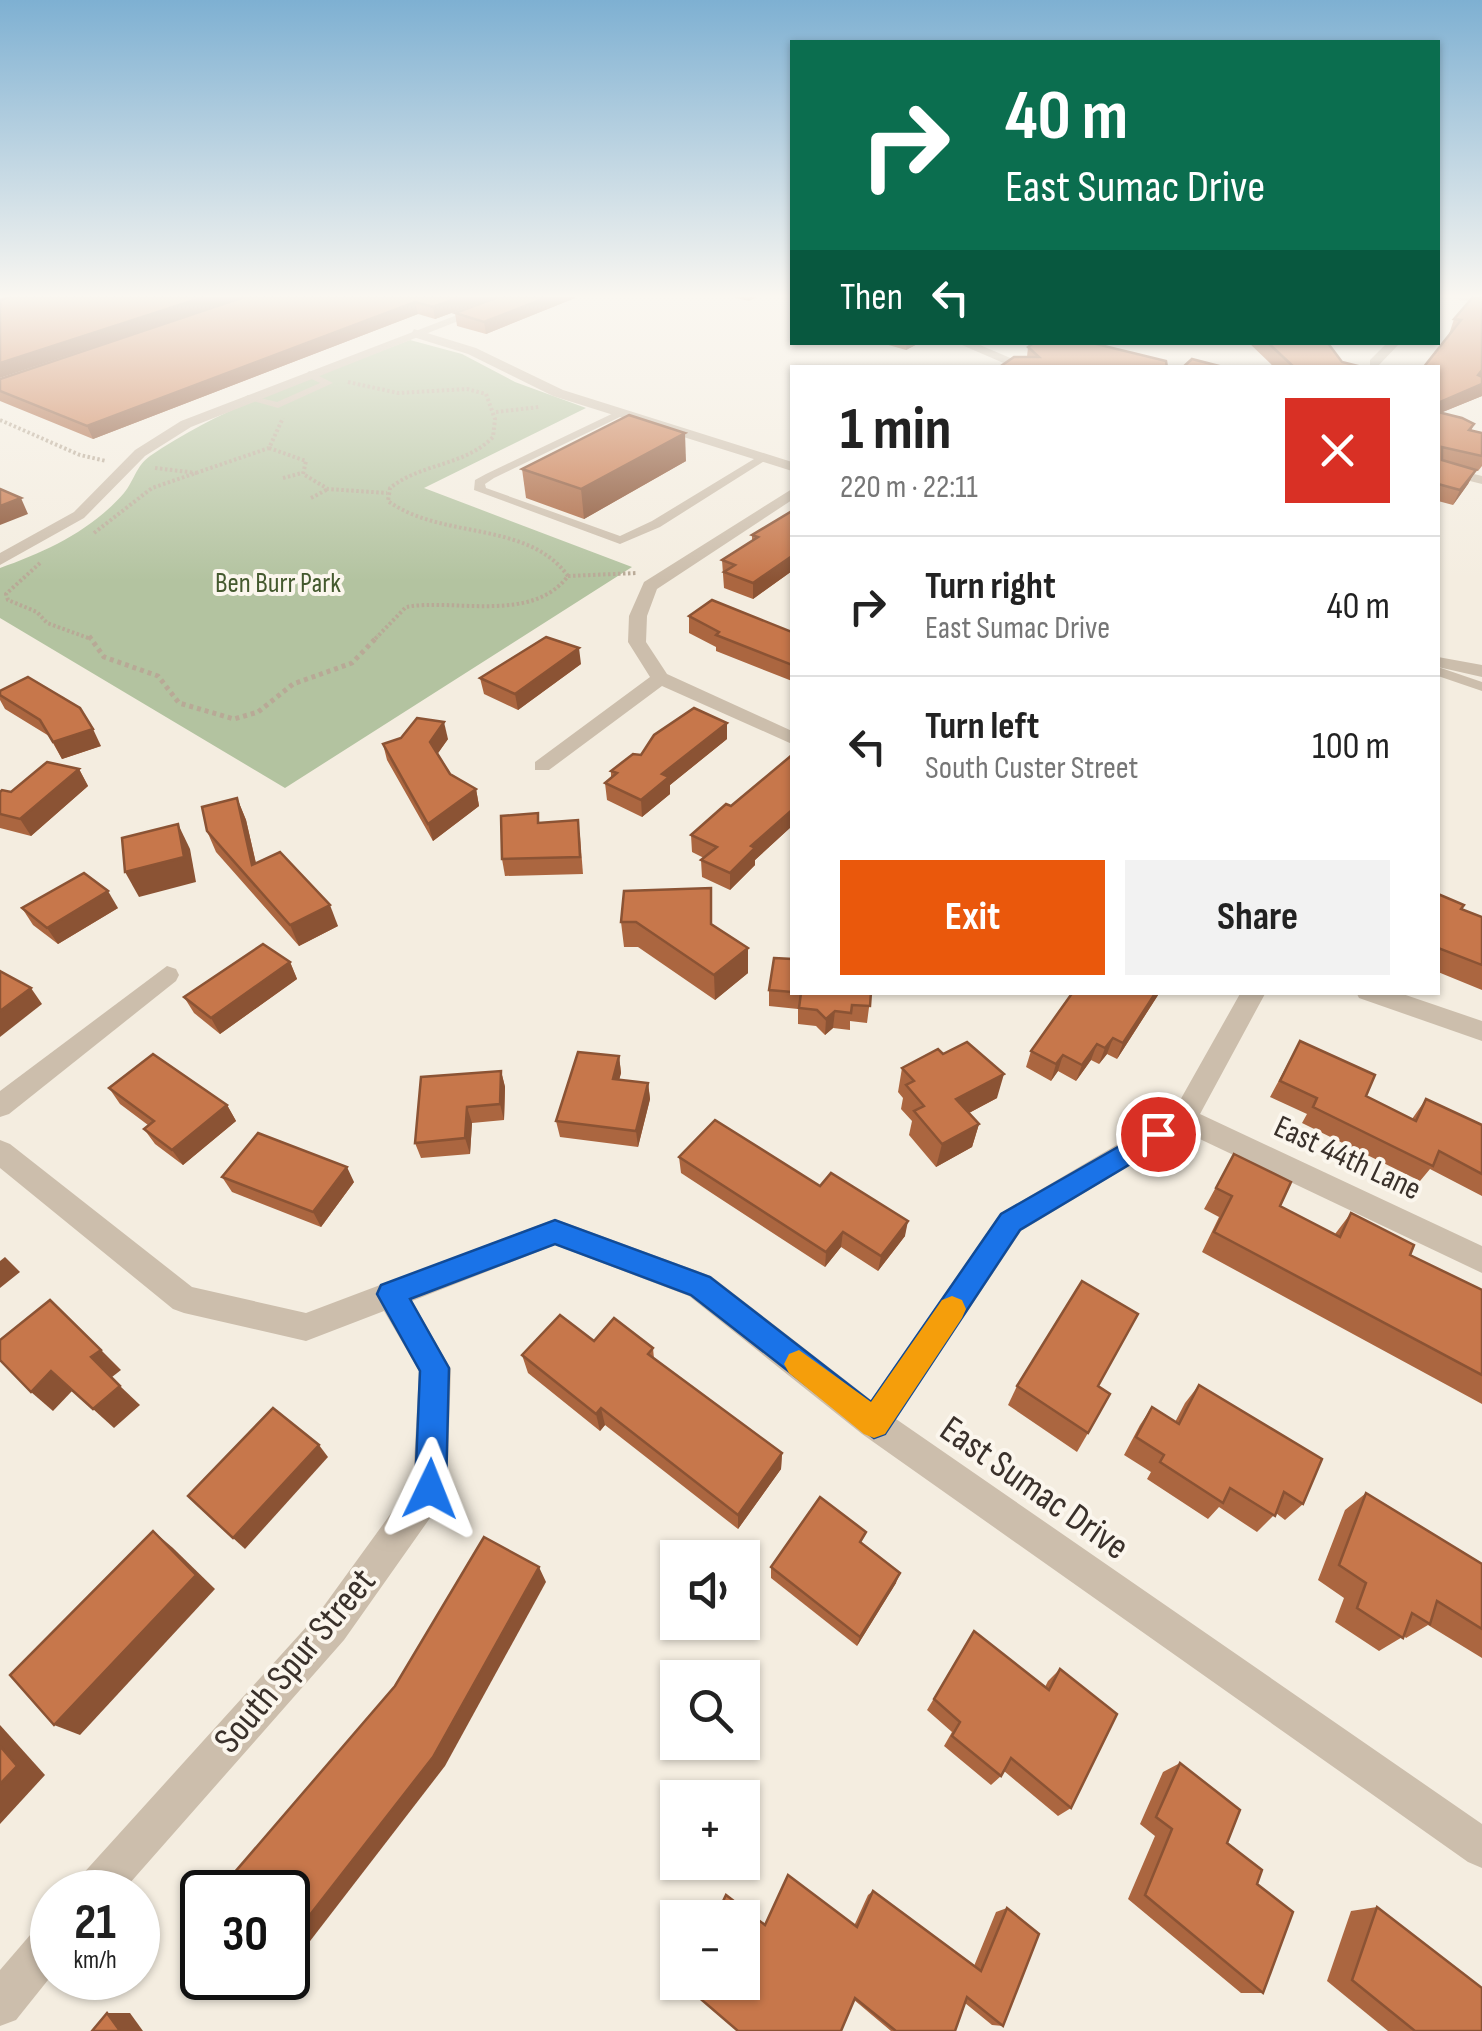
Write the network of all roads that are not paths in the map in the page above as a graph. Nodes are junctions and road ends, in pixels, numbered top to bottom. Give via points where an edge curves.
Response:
1 (264, 392) edge
2 (308, 392) edge
3 (558, 392) edge
4 (248, 398) junction
5 (620, 412) junction
6 (763, 458) junction
7 (790, 466) edge
8 (1440, 469) edge
9 (1482, 480) edge
10 (790, 495) edge
11 (0, 560) edge
12 (1440, 662) edge
13 (1482, 671) edge
14 (1440, 672) edge
15 (660, 678) junction
16 (1482, 687) edge
17 (790, 737) edge
18 (542, 766) dead end
19 (168, 975) dead end
20 (1252, 995) edge
21 (1377, 995) edge
22 (1482, 1031) edge
23 (0, 1106) edge
24 (1184, 1119) junction
25 (0, 1152) edge
26 (1482, 1260) edge
27 (391, 1294) junction
28 (874, 1424) junction
29 (1482, 1848) edge
30 (115, 1870) edge
31 (30, 1968) edge
32 (0, 2004) edge

1 - 4 street
2 - 4 lane via 278,405
3 - 5 street
4 - 11 street via 165,436 80,515
5 - 6 street
5 - 6 lane via 490,476 480,490 620,540
6 - 7 street
8 - 9 street
10 - 15 street via 650,586 637,642
12 - 13 street
14 - 16 lane
15 - 17 street
15 - 18 street
19 - 23 street
20 - 24 street
21 - 22 street
24 - 26 street, East 44th Lane
24 - 28 street via 1011,1222
25 - 27 street, East Sumac Drive via 184,1298 306,1327
27 - 28 street, East Sumac Drive via 555,1232 700,1286
27 - 30 street, South Spur Street via 435,1368 430,1489 331,1626
28 - 29 street, East Sumac Drive
31 - 32 street

